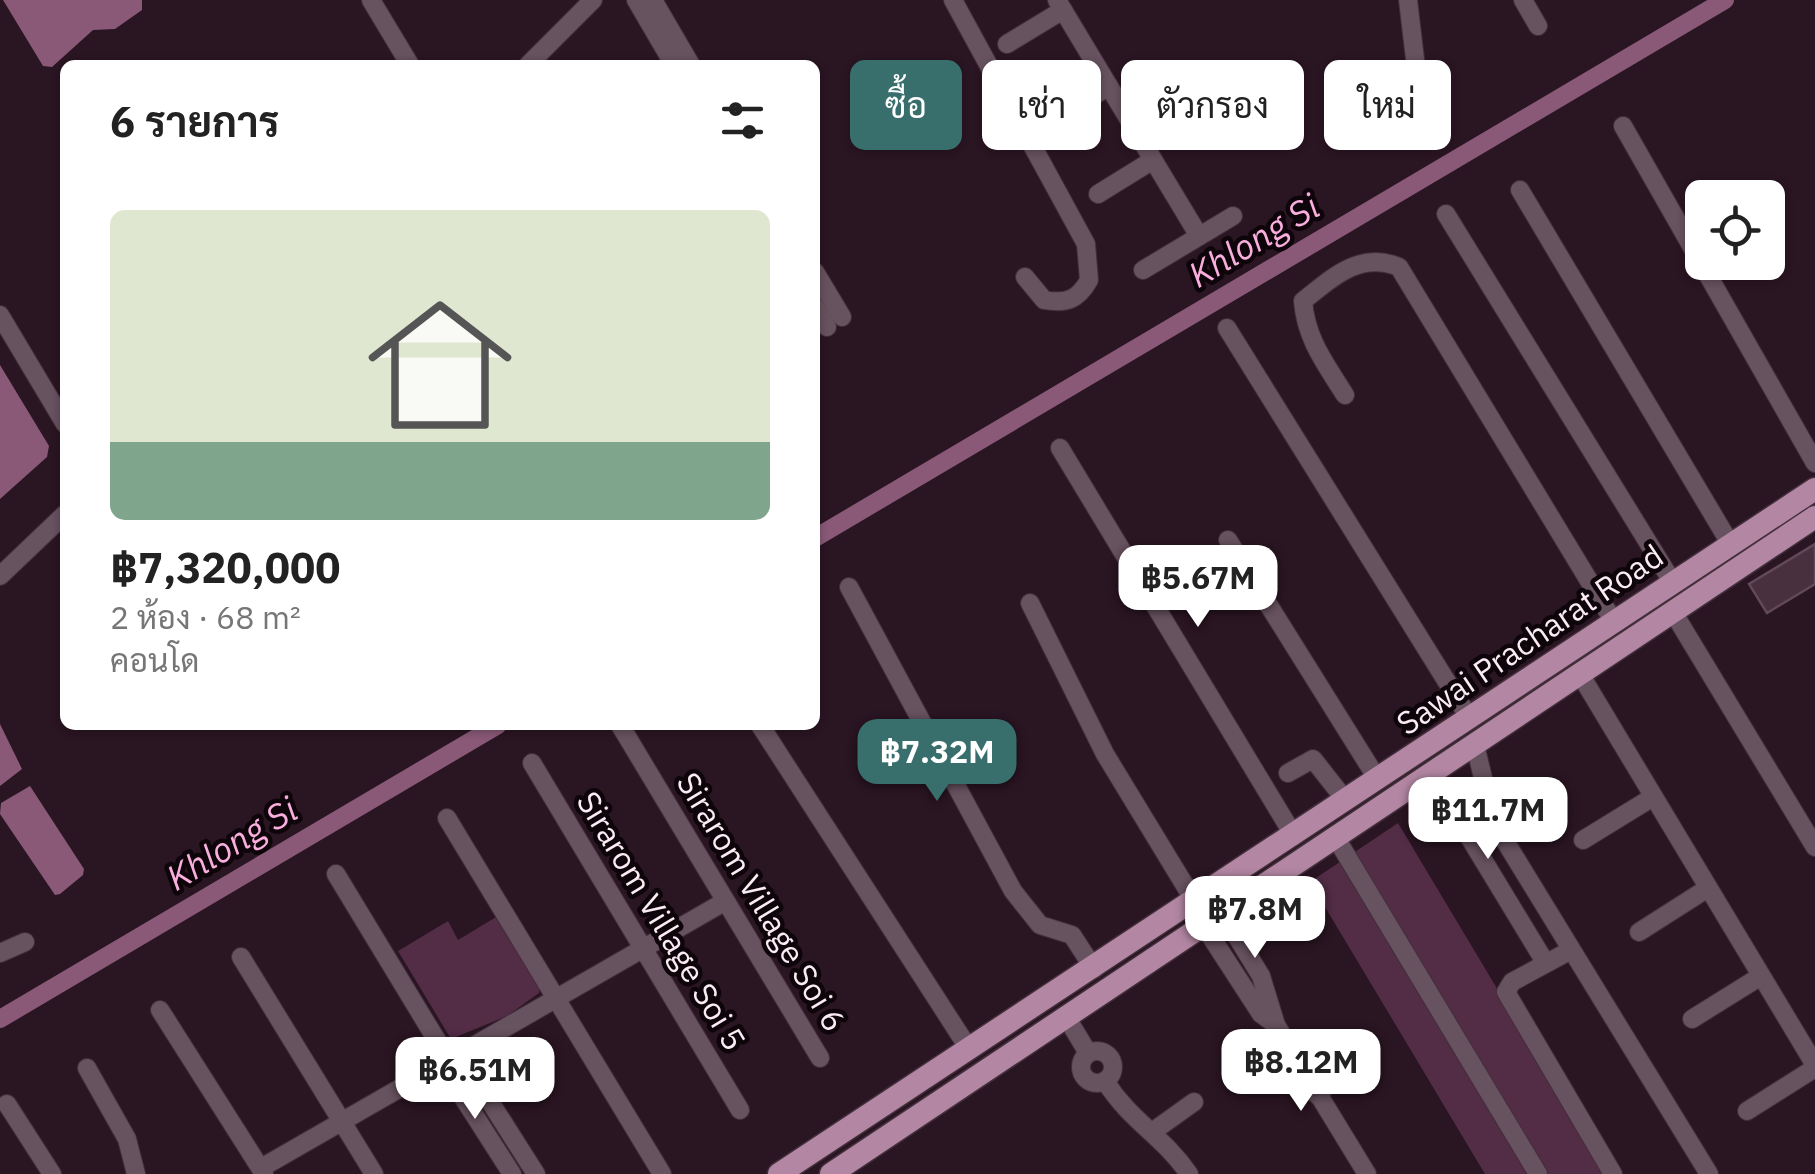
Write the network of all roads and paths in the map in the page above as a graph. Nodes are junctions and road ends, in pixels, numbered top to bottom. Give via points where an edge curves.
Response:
1 (372, 0) edge
2 (593, 0) edge
3 (636, 0) edge
4 (653, 0) edge
5 (953, 0) edge
6 (1408, 0) edge
7 (1523, 0) edge
8 (1060, 5) edge
9 (1538, 26) dead end
10 (1007, 44) dead end
11 (407, 60) edge
12 (533, 60) edge
13 (671, 60) edge
14 (689, 60) edge
15 (1416, 60) edge
16 (1109, 86) junction
17 (1101, 91) edge
18 (1623, 126) dead end
19 (1153, 160) junction
20 (1520, 190) dead end
21 (1098, 194) dead end
22 (1446, 214) dead end
23 (1232, 216) dead end
24 (1199, 236) junction
25 (1144, 270) dead end
26 (1024, 277) dead end
27 (820, 285) edge
28 (820, 311) edge
29 (0, 315) edge
30 (1227, 328) dead end
31 (1346, 394) dead end
32 (60, 416) edge
33 (1060, 448) dead end
34 (1815, 463) edge
35 (1815, 489) edge
36 (1815, 517) edge
37 (60, 519) edge
38 (1228, 540) dead end
39 (1730, 545) junction
40 (1190, 559) dead end
41 (0, 576) edge
42 (1673, 584) junction
43 (849, 587) dead end
44 (1146, 590) junction
45 (1030, 603) dead end
46 (1672, 612) junction
47 (1614, 622) junction
48 (1580, 674) junction
49 (1470, 719) junction
50 (623, 730) edge
51 (763, 730) edge
52 (1475, 744) junction
53 (532, 763) dead end
54 (1288, 773) dead end
55 (1431, 774) junction
56 (1378, 780) junction
57 (1653, 797) junction
58 (1346, 801) junction
59 (447, 818) dead end
60 (1294, 836) junction
61 (1336, 838) junction
62 (1584, 840) dead end
63 (1815, 847) edge
64 (1520, 870) junction
65 (336, 874) dead end
66 (1497, 883) junction
67 (1708, 888) junction
68 (724, 902) junction
69 (1195, 902) junction
70 (1213, 920) junction
71 (1639, 932) dead end
72 (25, 942) dead end
73 (1572, 950) junction
74 (641, 951) junction
75 (0, 952) edge
76 (242, 957) dead end
77 (1546, 962) junction
78 (1094, 969) junction
79 (1761, 976) junction
80 (554, 1002) junction
81 (160, 1010) dead end
82 (1067, 1018) junction
83 (1692, 1019) dead end
84 (969, 1049) junction
85 (1358, 1050) dead end
86 (446, 1054) junction
87 (820, 1058) dead end
88 (1815, 1066) edge
89 (88, 1068) dead end
90 (1317, 1095) junction
91 (1194, 1102) dead end
92 (7, 1104) dead end
93 (740, 1110) dead end
94 (1748, 1111) dead end
95 (342, 1121) junction
96 (504, 1123) junction
97 (1152, 1132) junction
98 (486, 1134) junction
99 (262, 1171) edge
100 (52, 1174) edge
101 (136, 1174) edge
102 (374, 1174) edge
103 (512, 1174) edge
104 (536, 1174) edge
105 (662, 1174) edge
106 (779, 1174) edge
107 (831, 1174) edge
108 (1189, 1174) edge
109 (1368, 1174) edge
110 (1538, 1174) edge
111 (1614, 1174) edge
112 (1709, 1174) edge

1 - 11 street
2 - 12 street
3 - 13 street
4 - 14 street
5 - 26 street via 1086,244 1089,280 1076,298 1044,300
6 - 15 street
7 - 9 street
8 - 10 street
8 - 16 street
16 - 17 street
16 - 19 street
18 - 34 street
19 - 21 street
19 - 24 street
20 - 39 street
22 - 42 street
23 - 24 street
24 - 25 street
27 - 28 street via 834,322
29 - 32 street
30 - 49 street
31 - 47 street via 1315,349 1303,301 1363,260 1399,266
33 - 44 street
35 - 39 main road, Sawai Pracharat Road
36 - 46 main road, Sawai Pracharat Road
37 - 41 street
38 - 56 street
39 - 42 main road, Sawai Pracharat Road
40 - 44 street
42 - 47 main road, Sawai Pracharat Road
43 - 78 street via 1021,903 1040,926 1072,935
44 - 60 street
45 - 69 street via 1105,754
46 - 48 main road, Sawai Pracharat Road
46 - 63 street
47 - 49 main road, Sawai Pracharat Road
48 - 52 main road, Sawai Pracharat Road
48 - 57 street
49 - 56 main road, Sawai Pracharat Road
50 - 68 street, Sirarom Village Soi 6
51 - 84 street
52 - 55 main road, Sawai Pracharat Road
52 - 64 street via 1494,823
53 - 74 street, Sirarom Village Soi 5
54 - 58 street via 1313,759
55 - 61 main road, Sawai Pracharat Road
55 - 66 street
56 - 58 main road, Sawai Pracharat Road
57 - 62 street
57 - 67 street
58 - 60 main road, Sawai Pracharat Road
59 - 80 street
60 - 69 main road, Sawai Pracharat Road
61 - 70 main road, Sawai Pracharat Road
61 - 110 street
64 - 66 street
64 - 73 street
65 - 86 street
66 - 77 street
67 - 71 street
67 - 79 street
68 - 74 street
68 - 87 street, Sirarom Village Soi 6
69 - 78 main road, Sawai Pracharat Road
70 - 82 main road, Sawai Pracharat Road
70 - 90 street via 1261,976 1276,1026
72 - 75 street
73 - 77 street
73 - 112 street
74 - 80 street
74 - 93 street, Sirarom Village Soi 5
76 - 95 street
77 - 111 street via 1512,982 1507,998
78 - 84 main road, Sawai Pracharat Road
79 - 83 street
79 - 88 street
80 - 86 street
80 - 105 street
81 - 99 street
82 - 97 street via 1088,1053 1083,1075 1106,1080 1131,1119
82 - 107 main road, Sawai Pracharat Road
84 - 106 main road, Sawai Pracharat Road
85 - 90 street
86 - 95 street
86 - 96 street
86 - 98 street
88 - 94 street
89 - 101 street via 127,1139
90 - 109 street
91 - 97 street
92 - 100 street
95 - 99 street
95 - 102 street
96 - 98 street
96 - 104 street
97 - 108 street
98 - 103 street

